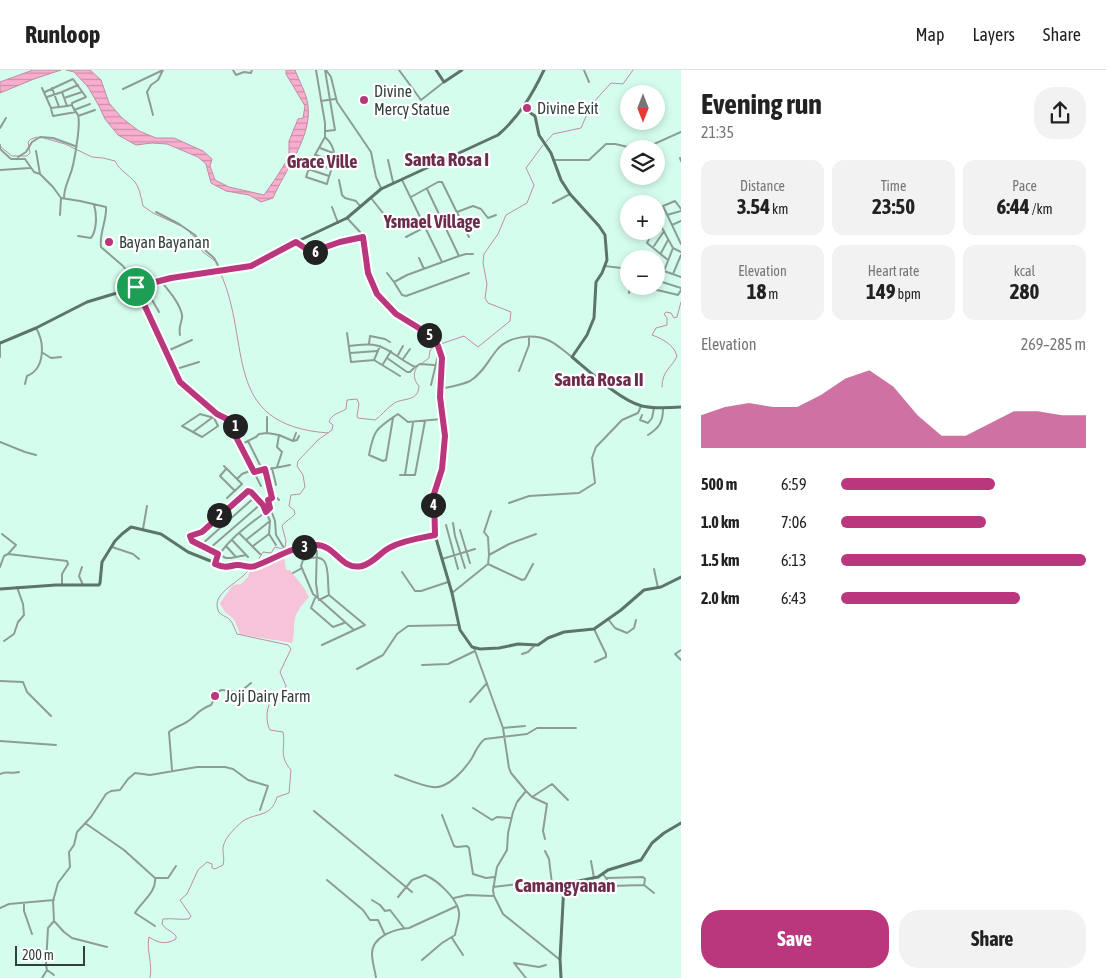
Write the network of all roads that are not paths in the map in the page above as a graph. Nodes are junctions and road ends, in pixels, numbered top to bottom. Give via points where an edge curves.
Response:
1 (163, 70) edge
2 (233, 70) edge
3 (252, 70) edge
4 (316, 70) edge
5 (326, 70) edge
6 (399, 70) edge
7 (436, 70) edge
8 (462, 70) edge
9 (544, 70) edge
10 (584, 70) edge
11 (243, 71) edge
12 (444, 82) junction
13 (589, 82) dead end
14 (78, 86) junction
15 (42, 88) dead end
16 (52, 88) junction
17 (123, 88) dead end
18 (44, 92) junction
19 (62, 92) junction
20 (82, 92) junction
21 (54, 94) junction
22 (47, 97) junction
23 (64, 98) junction
24 (335, 98) junction
25 (329, 99) junction
26 (321, 101) junction
27 (90, 104) dead end
28 (72, 105) junction
29 (67, 106) junction
30 (59, 107) junction
31 (51, 108) junction
32 (523, 108) junction
33 (95, 110) dead end
34 (75, 111) junction
35 (153, 115) dead end
36 (78, 116) junction
37 (6, 118) dead end
38 (0, 128) edge
39 (326, 131) junction
40 (681, 132) edge
41 (325, 137) junction
42 (663, 140) edge
43 (0, 145) edge
44 (620, 146) edge
45 (75, 147) junction
46 (320, 148) junction
47 (36, 151) dead end
48 (334, 152) junction
49 (316, 155) junction
50 (18, 159) junction
51 (388, 160) dead end
52 (554, 160) junction
53 (335, 161) junction
54 (311, 162) junction
55 (31, 168) junction
56 (308, 169) junction
57 (331, 169) junction
58 (0, 170) edge
59 (40, 174) junction
60 (329, 176) junction
61 (339, 180) dead end
62 (402, 180) junction
63 (394, 184) junction
64 (426, 188) junction
65 (382, 189) junction
66 (570, 194) junction
67 (370, 197) junction
68 (411, 197) junction
69 (62, 198) junction
70 (553, 203) dead end
71 (94, 204) junction
72 (360, 206) junction
73 (332, 207) dead end
74 (681, 210) edge
75 (156, 212) dead end
76 (457, 212) junction
77 (60, 215) dead end
78 (496, 215) dead end
79 (666, 215) junction
80 (347, 218) junction
81 (681, 221) edge
82 (390, 222) dead end
83 (338, 223) junction
84 (672, 225) junction
85 (425, 227) junction
86 (681, 232) edge
87 (665, 233) edge
88 (676, 234) junction
89 (78, 236) dead end
90 (363, 237) junction
91 (406, 237) dead end
92 (468, 237) dead end
93 (648, 240) edge
94 (658, 240) edge
95 (668, 240) junction
96 (296, 242) junction
97 (681, 244) edge
98 (654, 247) junction
99 (673, 248) junction
100 (658, 250) edge
101 (663, 250) edge
102 (473, 254) dead end
103 (681, 254) edge
104 (459, 256) junction
105 (665, 257) edge
106 (419, 258) dead end
107 (668, 260) junction
108 (442, 262) junction
109 (605, 266) junction
110 (620, 267) edge
111 (665, 268) edge
112 (424, 269) junction
113 (221, 271) junction
114 (665, 271) edge
115 (387, 273) dead end
116 (469, 273) dead end
117 (673, 274) junction
118 (681, 277) edge
119 (160, 280) junction
120 (394, 282) junction
121 (665, 283) edge
122 (143, 285) junction
123 (136, 287) junction
124 (681, 289) edge
125 (665, 292) edge
126 (159, 312) dead end
127 (36, 328) junction
128 (347, 333) dead end
129 (180, 335) dead end
130 (529, 337) junction
131 (192, 340) dead end
132 (390, 342) dead end
133 (0, 343) edge
134 (369, 344) junction
135 (380, 345) junction
136 (349, 346) junction
137 (403, 346) dead end
138 (439, 348) junction
139 (410, 349) dead end
140 (377, 351) junction
141 (390, 351) junction
142 (165, 352) junction
143 (43, 353) junction
144 (350, 353) junction
145 (397, 356) junction
146 (0, 357) edge
147 (61, 357) dead end
148 (386, 358) junction
149 (572, 358) junction
150 (403, 359) junction
151 (374, 360) junction
152 (199, 362) dead end
153 (382, 364) junction
154 (434, 365) junction
155 (416, 366) junction
156 (173, 370) junction
157 (519, 371) dead end
158 (400, 376) dead end
159 (25, 384) dead end
160 (431, 385) dead end
161 (440, 390) junction
162 (641, 406) junction
163 (681, 407) edge
164 (654, 408) junction
165 (663, 409) junction
166 (217, 414) junction
167 (642, 414) dead end
168 (267, 417) dead end
169 (214, 418) junction
170 (393, 418) junction
171 (443, 419) junction
172 (425, 421) junction
173 (414, 422) junction
174 (192, 433) junction
175 (267, 433) junction
176 (296, 433) dead end
177 (278, 435) junction
178 (648, 435) dead end
179 (299, 436) dead end
180 (248, 441) junction
181 (293, 441) junction
182 (0, 442) edge
183 (240, 445) junction
184 (36, 455) dead end
185 (290, 465) dead end
186 (277, 467) junction
187 (272, 468) junction
188 (263, 469) junction
189 (253, 470) junction
190 (405, 475) junction
191 (400, 476) dead end
192 (237, 478) junction
193 (276, 485) dead end
194 (261, 486) dead end
195 (235, 491) junction
196 (255, 496) junction
197 (227, 498) dead end
198 (272, 498) junction
199 (279, 500) dead end
200 (262, 503) junction
201 (509, 503) dead end
202 (147, 506) dead end
203 (270, 508) junction
204 (266, 512) junction
205 (491, 512) dead end
206 (270, 521) junction
207 (452, 523) dead end
208 (446, 525) dead end
209 (143, 529) junction
210 (460, 530) dead end
211 (240, 533) junction
212 (2, 534) dead end
213 (269, 534) junction
214 (536, 534) dead end
215 (435, 535) junction
216 (232, 540) junction
217 (246, 540) junction
218 (201, 545) junction
219 (276, 545) dead end
220 (317, 545) junction
221 (226, 546) junction
222 (112, 547) junction
223 (253, 547) junction
224 (475, 548) dead end
225 (209, 549) junction
226 (466, 551) junction
227 (287, 552) junction
228 (8, 554) junction
229 (218, 554) junction
230 (260, 554) dead end
231 (459, 554) junction
232 (454, 555) junction
233 (489, 555) junction
234 (236, 557) junction
235 (317, 557) junction
236 (139, 559) dead end
237 (442, 559) junction
238 (470, 563) dead end
239 (215, 564) junction
240 (488, 564) junction
241 (533, 564) dead end
242 (0, 567) edge
243 (82, 567) dead end
244 (302, 568) junction
245 (464, 568) dead end
246 (458, 569) dead end
247 (654, 569) dead end
248 (402, 572) dead end
249 (293, 573) dead end
250 (681, 577) edge
251 (449, 582) junction
252 (62, 584) junction
253 (83, 585) junction
254 (17, 587) junction
255 (658, 588) junction
256 (0, 589) edge
257 (452, 593) junction
258 (329, 595) junction
259 (317, 598) junction
260 (608, 620) junction
261 (636, 620) dead end
262 (344, 623) junction
263 (459, 625) junction
264 (594, 628) junction
265 (354, 630) junction
266 (4, 641) dead end
267 (534, 644) junction
268 (322, 645) dead end
269 (474, 650) junction
270 (681, 650) edge
271 (522, 654) dead end
272 (681, 660) edge
273 (595, 662) dead end
274 (422, 665) dead end
275 (357, 669) dead end
276 (0, 681) edge
277 (252, 683) dead end
278 (488, 683) junction
279 (470, 702) dead end
280 (51, 716) dead end
281 (525, 726) dead end
282 (503, 728) junction
283 (576, 728) dead end
284 (504, 736) junction
285 (0, 741) edge
286 (56, 746) dead end
287 (172, 770) junction
288 (19, 772) dead end
289 (0, 774) edge
290 (395, 775) dead end
291 (526, 792) junction
292 (532, 797) junction
293 (568, 800) dead end
294 (473, 808) dead end
295 (260, 810) dead end
296 (314, 811) dead end
297 (442, 815) dead end
298 (511, 818) junction
299 (85, 823) junction
300 (681, 823) edge
301 (545, 839) dead end
302 (545, 851) dead end
303 (591, 861) dead end
304 (176, 866) dead end
305 (603, 874) junction
306 (495, 877) junction
307 (155, 878) junction
308 (594, 878) junction
309 (606, 878) junction
310 (327, 880) dead end
311 (552, 884) junction
312 (564, 884) junction
313 (644, 885) junction
314 (406, 887) junction
315 (493, 887) junction
316 (412, 892) dead end
317 (654, 893) dead end
318 (494, 896) junction
319 (398, 897) dead end
320 (454, 898) junction
321 (54, 900) junction
322 (372, 900) dead end
323 (24, 902) junction
324 (457, 906) junction
325 (0, 908) edge
326 (54, 921) junction
327 (155, 926) dead end
328 (404, 928) junction
329 (32, 934) dead end
330 (385, 935) junction
331 (452, 938) junction
332 (107, 947) dead end
333 (463, 955) dead end
334 (560, 959) junction
335 (422, 960) dead end
336 (546, 965) dead end
337 (47, 970) junction
338 (54, 975) dead end
339 (42, 978) edge
340 (376, 978) edge
341 (526, 978) edge
342 (561, 978) edge

1 - 17 street
1 - 35 street via 147,92
2 - 11 street via 236,75
3 - 11 street via 251,73
4 - 26 street
5 - 24 street via 331,77
5 - 25 street
6 - 12 street via 422,100
7 - 12 street
8 - 12 street
9 - 32 street
10 - 13 street
14 - 16 street via 73,79
14 - 19 street
14 - 20 street
15 - 18 street
16 - 18 street
16 - 21 street
18 - 22 street
19 - 21 street
19 - 23 street
20 - 23 street
20 - 28 street via 85,98
21 - 22 street
21 - 30 street
22 - 31 street
23 - 29 street
24 - 25 street
24 - 65 street via 371,152
25 - 26 street
25 - 39 street via 335,130
26 - 39 street
27 - 34 street
28 - 29 street
28 - 34 street
29 - 30 street
30 - 31 street
31 - 34 street via 53,116
32 - 52 street via 535,116 542,139
32 - 62 street via 498,135
33 - 36 street
34 - 36 street
36 - 45 street
37 - 38 street
39 - 41 street
40 - 42 street
41 - 46 street
41 - 48 street via 332,143
43 - 50 street via 8,157
44 - 52 street via 602,146 589,160
45 - 50 street via 53,138 40,138 32,142
45 - 69 street via 72,170
46 - 48 street
46 - 49 street
47 - 59 street
48 - 53 street
49 - 53 street
49 - 54 street
50 - 55 street via 25,159
51 - 63 street
52 - 66 street
53 - 57 street
54 - 56 street
54 - 57 street
55 - 58 street
55 - 59 street
56 - 60 street
56 - 60 street via 306,177 327,184
57 - 60 street
59 - 69 street
61 - 72 street via 342,196
62 - 63 street
62 - 68 street
63 - 65 street
64 - 68 street
64 - 76 street via 443,183
64 - 104 street
65 - 67 street
66 - 70 street
66 - 109 street via 604,232
67 - 72 street
67 - 82 street
68 - 85 street
69 - 71 street
69 - 77 street
71 - 89 street via 93,237
71 - 123 street via 106,208 101,247 126,270
72 - 80 street
73 - 83 street
74 - 79 street
74 - 79 street via 675,201 664,205
75 - 113 street via 196,235
76 - 78 street via 473,206 481,209 488,218
76 - 92 street
79 - 84 street
80 - 83 street
80 - 90 street
81 - 84 street
83 - 96 street
84 - 88 street
85 - 91 street
85 - 108 street
86 - 88 street
87 - 95 street
88 - 97 street
90 - 96 street via 311,252
90 - 138 street via 368,273 377,294 396,314 432,336
93 - 98 street via 647,243
94 - 98 street
95 - 99 street
95 - 101 street
96 - 113 street via 251,266
98 - 100 street
99 - 103 street
99 - 107 street
102 - 104 street
103 - 117 street
104 - 108 street
105 - 107 street
106 - 112 street
107 - 111 street
108 - 112 street
109 - 110 street
109 - 149 street via 596,282 590,329
112 - 120 street
113 - 119 street
114 - 117 street
115 - 120 street
116 - 120 street via 406,296
117 - 118 street
119 - 122 street
119 - 129 street via 181,312
121 - 124 street
122 - 123 street
122 - 126 street
123 - 127 street via 87,302
123 - 142 street
124 - 125 street via 678,295
127 - 133 street
127 - 143 street
128 - 136 street
130 - 149 street via 546,339
130 - 157 street
130 - 161 street via 510,340 469,381
131 - 142 street
132 - 134 street via 370,336
133 - 146 street
134 - 135 street
134 - 136 street
135 - 140 street
135 - 141 street
136 - 144 street
137 - 145 street
138 - 154 street
138 - 161 street via 442,364
139 - 150 street
140 - 144 street
140 - 151 street
141 - 145 street
141 - 148 street
142 - 156 street
143 - 147 street via 51,358
143 - 159 street via 35,372 27,376
144 - 151 street via 351,362
145 - 150 street
148 - 153 street
148 - 155 street via 407,372
149 - 162 street via 623,397
150 - 155 street
151 - 153 street
152 - 156 street
153 - 158 street
154 - 155 street
154 - 160 street
156 - 166 street via 183,386
161 - 171 street
162 - 164 street
162 - 201 street via 638,413 622,420 596,447 592,458 595,483 579,493 530,496
163 - 165 street
164 - 165 street
164 - 167 street via 648,423 640,420
165 - 178 street via 663,419
166 - 169 street
166 - 183 street via 233,422
168 - 175 street
169 - 174 street
169 - 174 street via 218,427 202,437
169 - 174 street via 199,414 182,425
170 - 170 street via 374,433 369,455 383,461 386,460
170 - 173 street via 400,415 408,422
171 - 172 street
171 - 215 street via 442,469 433,500
172 - 173 street
172 - 190 street via 415,475
173 - 190 street
175 - 177 street
175 - 180 street
176 - 181 street
177 - 181 street
177 - 186 street via 277,447 282,452
179 - 181 street
180 - 183 street
180 - 188 street
182 - 184 street
183 - 189 street
185 - 186 street
186 - 187 street
187 - 188 street
187 - 193 street
188 - 189 street
188 - 198 street
189 - 192 street
189 - 194 street
190 - 191 street
192 - 195 street via 242,484
192 - 195 street via 225,467 220,476
195 - 197 street
196 - 200 street
196 - 218 street
196 - 218 street via 247,492 202,532 192,536 190,540
198 - 199 street
198 - 203 street via 268,500
200 - 204 street
200 - 225 street
202 - 209 street
203 - 204 street
203 - 227 street via 276,536
204 - 206 street
204 - 211 street
205 - 233 street via 484,532 488,537
206 - 213 street
206 - 217 street
207 - 231 street
208 - 232 street
209 - 222 street via 127,529
209 - 239 street via 161,534 188,552
210 - 226 street
211 - 216 street
211 - 217 street
212 - 228 street via 16,544
213 - 219 street
213 - 223 street
214 - 233 street
215 - 220 street via 392,546 373,561 357,567 338,558 332,550
215 - 237 street
216 - 221 street
216 - 234 street via 247,556
217 - 223 street
218 - 225 street
220 - 227 street
220 - 235 street
221 - 229 street
221 - 234 street
222 - 236 street
222 - 253 street via 102,562 100,584
223 - 230 street
224 - 226 street
225 - 229 street
226 - 231 street
226 - 238 street
227 - 239 street via 251,567 238,564 224,568
228 - 242 street
228 - 252 street via 67,561
229 - 234 street
229 - 239 street
231 - 232 street
231 - 245 street
232 - 237 street
232 - 246 street
233 - 240 street
235 - 244 street via 303,560
235 - 258 street via 328,565
235 - 259 street
237 - 251 street
240 - 241 street via 522,580
240 - 257 street
243 - 253 street via 79,576
244 - 249 street
244 - 259 street
247 - 255 street
248 - 251 street via 415,591
250 - 255 street
251 - 257 street
252 - 253 street
252 - 254 street
254 - 256 street
254 - 266 street via 23,604 23,618 12,636
255 - 260 street via 644,590
257 - 263 street
258 - 259 street
258 - 265 street via 364,623
259 - 262 street
259 - 262 street via 310,608 332,627
260 - 261 street via 615,628 627,633 634,628
260 - 264 street
262 - 265 street
263 - 269 street
263 - 275 street via 408,626 383,655
264 - 267 street via 564,632
264 - 273 street via 606,654
265 - 268 street
267 - 269 street
267 - 271 street
269 - 274 street via 448,664
269 - 278 street
270 - 272 street via 675,654
276 - 280 street via 23,682 27,692
277 - 287 street via 240,692 218,691 210,705 169,732
278 - 279 street
278 - 282 street
281 - 282 street
282 - 284 street
283 - 284 street via 537,728 527,734
284 - 290 street via 485,739 457,776 439,787
284 - 291 street via 510,773
285 - 286 street
287 - 295 street via 197,767 233,769 248,780 268,786
287 - 299 street via 150,775 132,774 120,790 106,794
288 - 289 street
291 - 292 street
291 - 298 street via 517,802
292 - 293 street via 552,784
292 - 301 street via 547,804 543,830
294 - 298 street via 492,820
296 - 314 street
297 - 306 street via 454,846 469,848 473,874
298 - 306 street via 507,850
299 - 307 street via 124,850
299 - 321 street via 77,832 69,852 70,867 58,883
300 - 305 street via 652,843 640,860
302 - 311 street
303 - 308 street
304 - 307 street via 168,878
305 - 308 street
305 - 309 street
306 - 315 street
307 - 327 street via 152,892 135,911 136,915
308 - 312 street
309 - 313 street via 610,886
309 - 313 street via 643,877
310 - 330 street via 363,910 370,920 378,920
311 - 312 street
311 - 315 street
312 - 334 street
313 - 317 street
314 - 316 street
314 - 319 street
314 - 320 street via 412,880 428,875
315 - 318 street
318 - 320 street
318 - 334 street via 503,914
320 - 324 street
321 - 323 street
321 - 326 street
322 - 328 street via 385,911 390,910
323 - 325 street
323 - 329 street
324 - 328 street
324 - 331 street via 460,914
326 - 332 street via 72,938
326 - 337 street via 48,928
328 - 330 street
330 - 340 street via 376,941 372,950
331 - 333 street
331 - 335 street
334 - 342 street
336 - 341 street via 514,963
337 - 338 street
337 - 339 street

